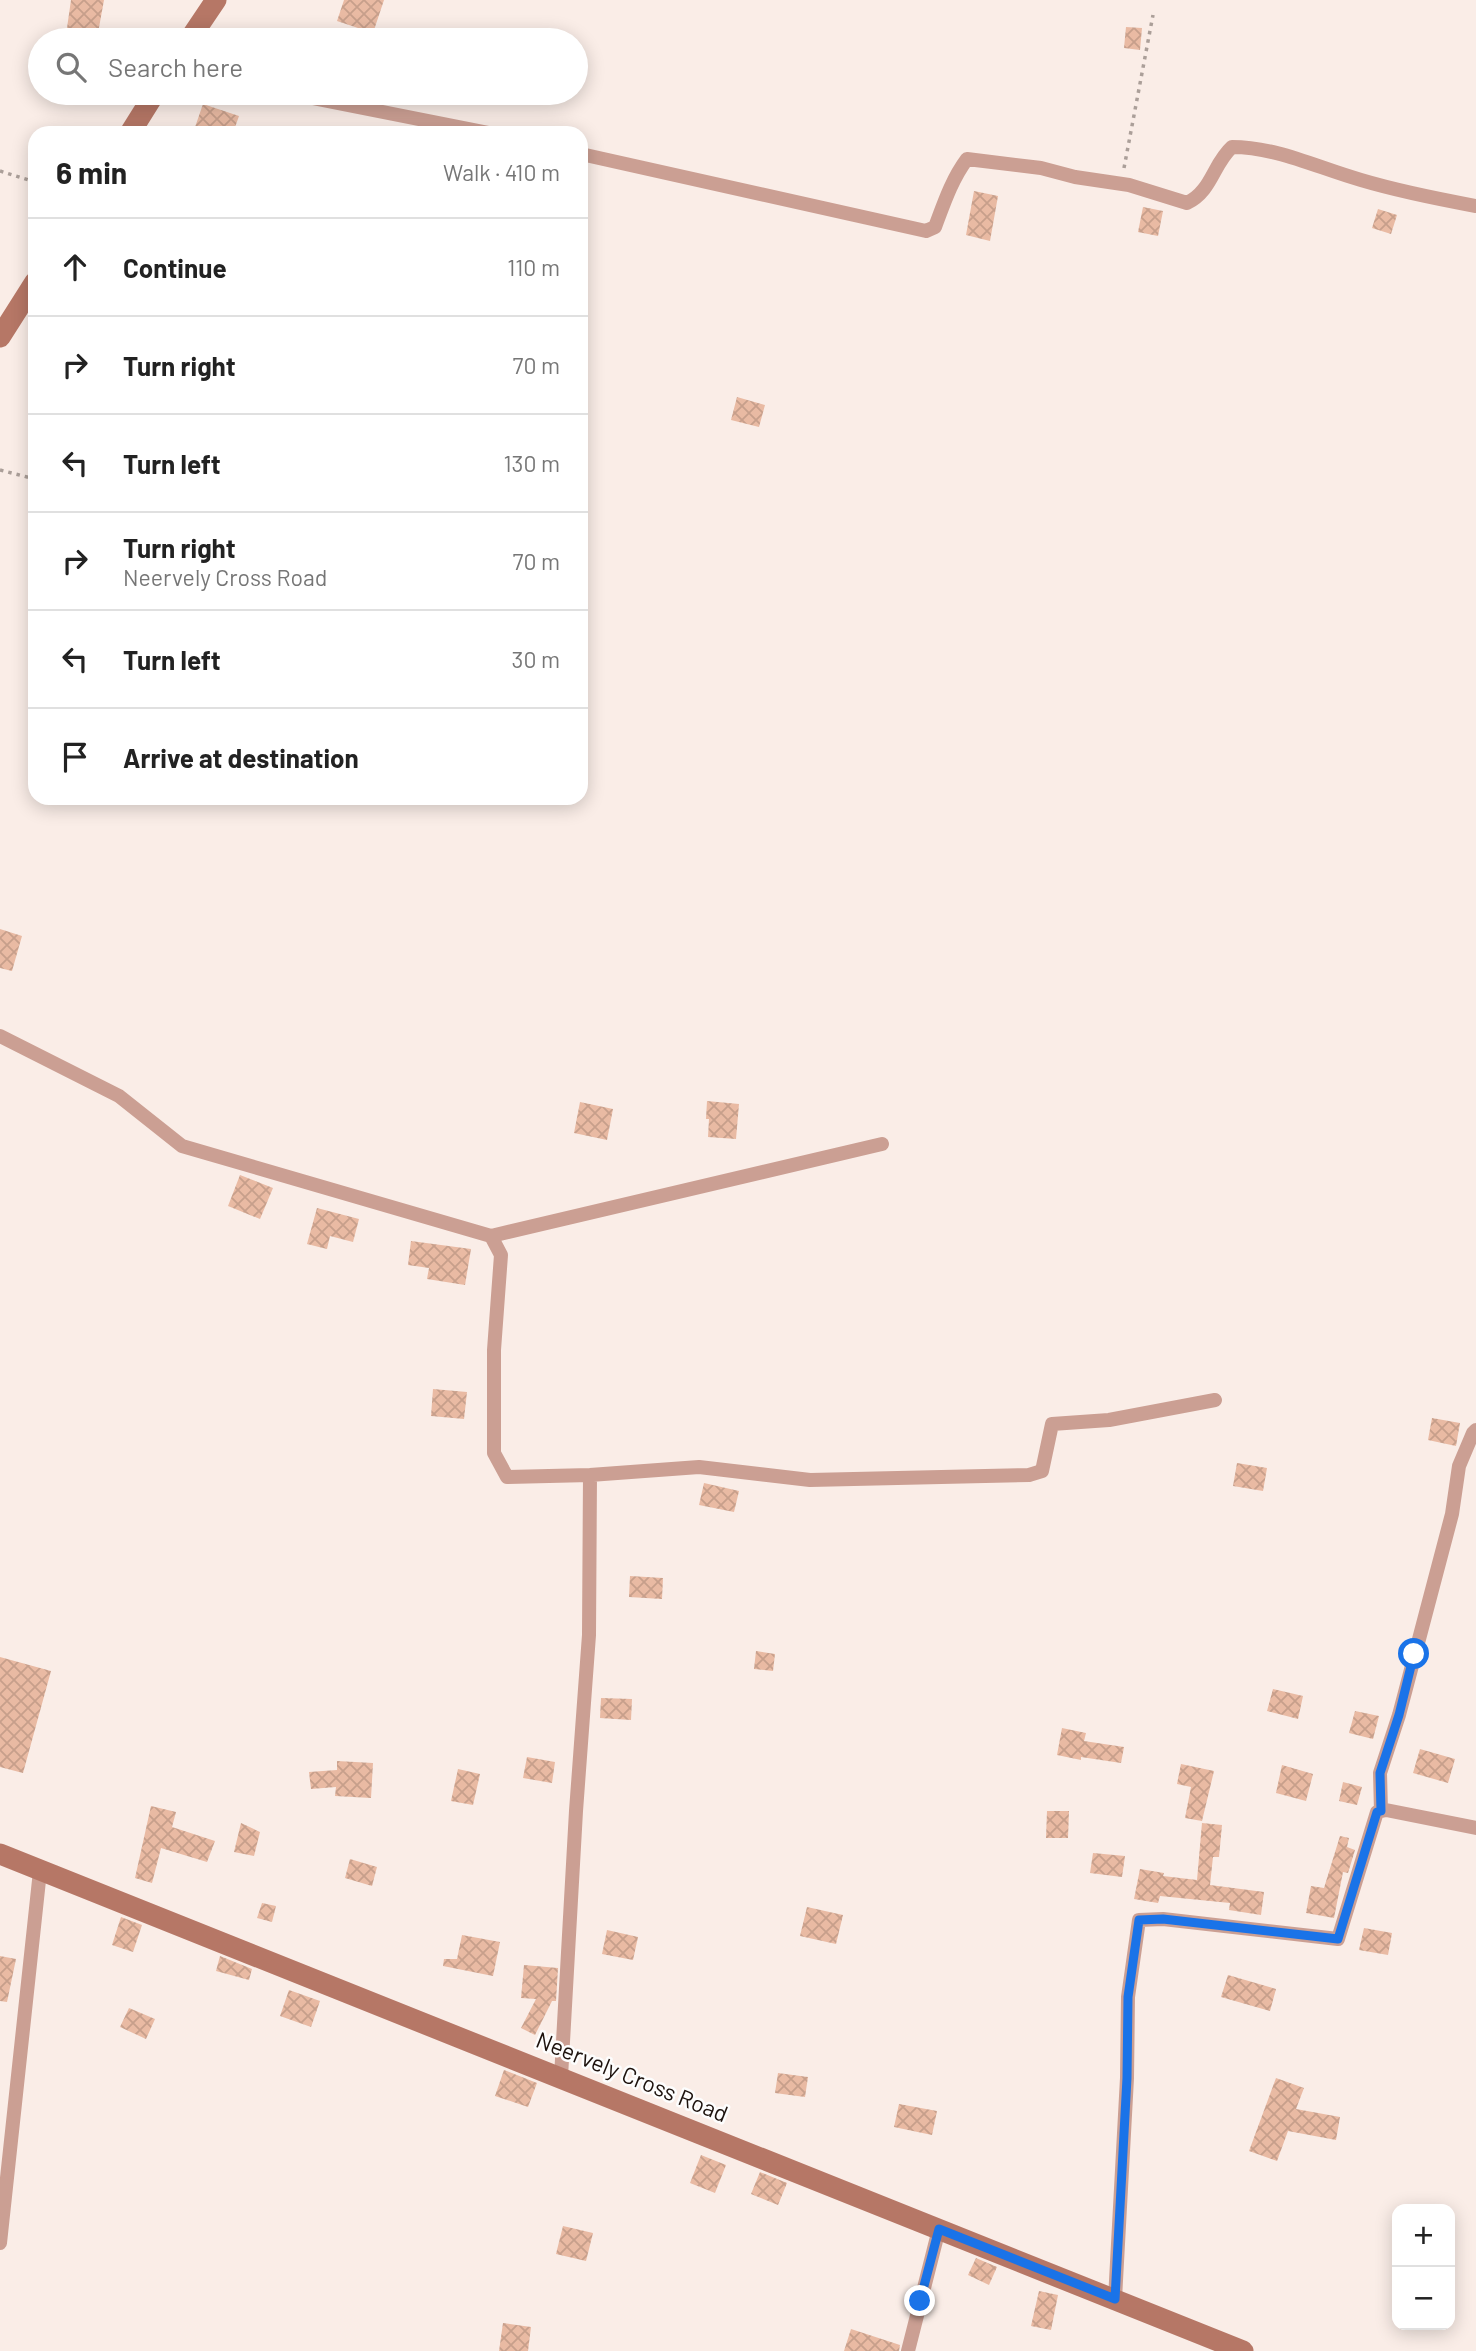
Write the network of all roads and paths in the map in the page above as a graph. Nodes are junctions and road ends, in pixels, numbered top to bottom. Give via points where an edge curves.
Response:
1 (216, 0) edge
2 (1153, 15) dead end
3 (197, 28) edge
4 (148, 105) edge
5 (348, 105) edge
6 (134, 126) edge
7 (454, 126) edge
8 (588, 155) edge
9 (0, 171) edge
10 (28, 180) edge
11 (1121, 184) junction
12 (1476, 206) edge
13 (28, 293) edge
14 (0, 337) edge
15 (0, 470) edge
16 (28, 477) edge
17 (0, 1036) edge
18 (882, 1144) dead end
19 (491, 1236) junction
20 (1215, 1400) dead end
21 (1476, 1430) edge
22 (590, 1475) junction
23 (1381, 1811) junction
24 (1476, 1828) edge
25 (0, 1854) edge
26 (40, 1871) junction
27 (561, 2077) junction
28 (939, 2229) junction
29 (0, 2243) edge
30 (1115, 2299) junction
31 (908, 2351) edge
32 (1243, 2351) edge

1 - 3 street
2 - 11 path
4 - 6 street
5 - 7 street
8 - 11 street via 926,231 935,227 967,159
9 - 10 path
11 - 12 street via 1187,203 1205,190 1220,157 1232,147 1249,147 1360,180
13 - 14 street
15 - 16 path
17 - 19 street via 119,1096 182,1146
18 - 19 street
19 - 22 street via 501,1255 494,1350 494,1453 507,1477
20 - 22 street via 1109,1420 1052,1424 1042,1471 1029,1475 810,1480 699,1467
21 - 23 street via 1459,1466 1452,1514 1380,1773
22 - 27 street via 589,1635
23 - 24 street
23 - 30 street via 1338,1939 1139,1920 1128,1997
25 - 26 street, Neervely Cross Road
26 - 27 street, Neervely Cross Road
26 - 29 street
27 - 28 street, Neervely Cross Road
28 - 30 street, Neervely Cross Road
28 - 31 street
30 - 32 street, Neervely Cross Road

